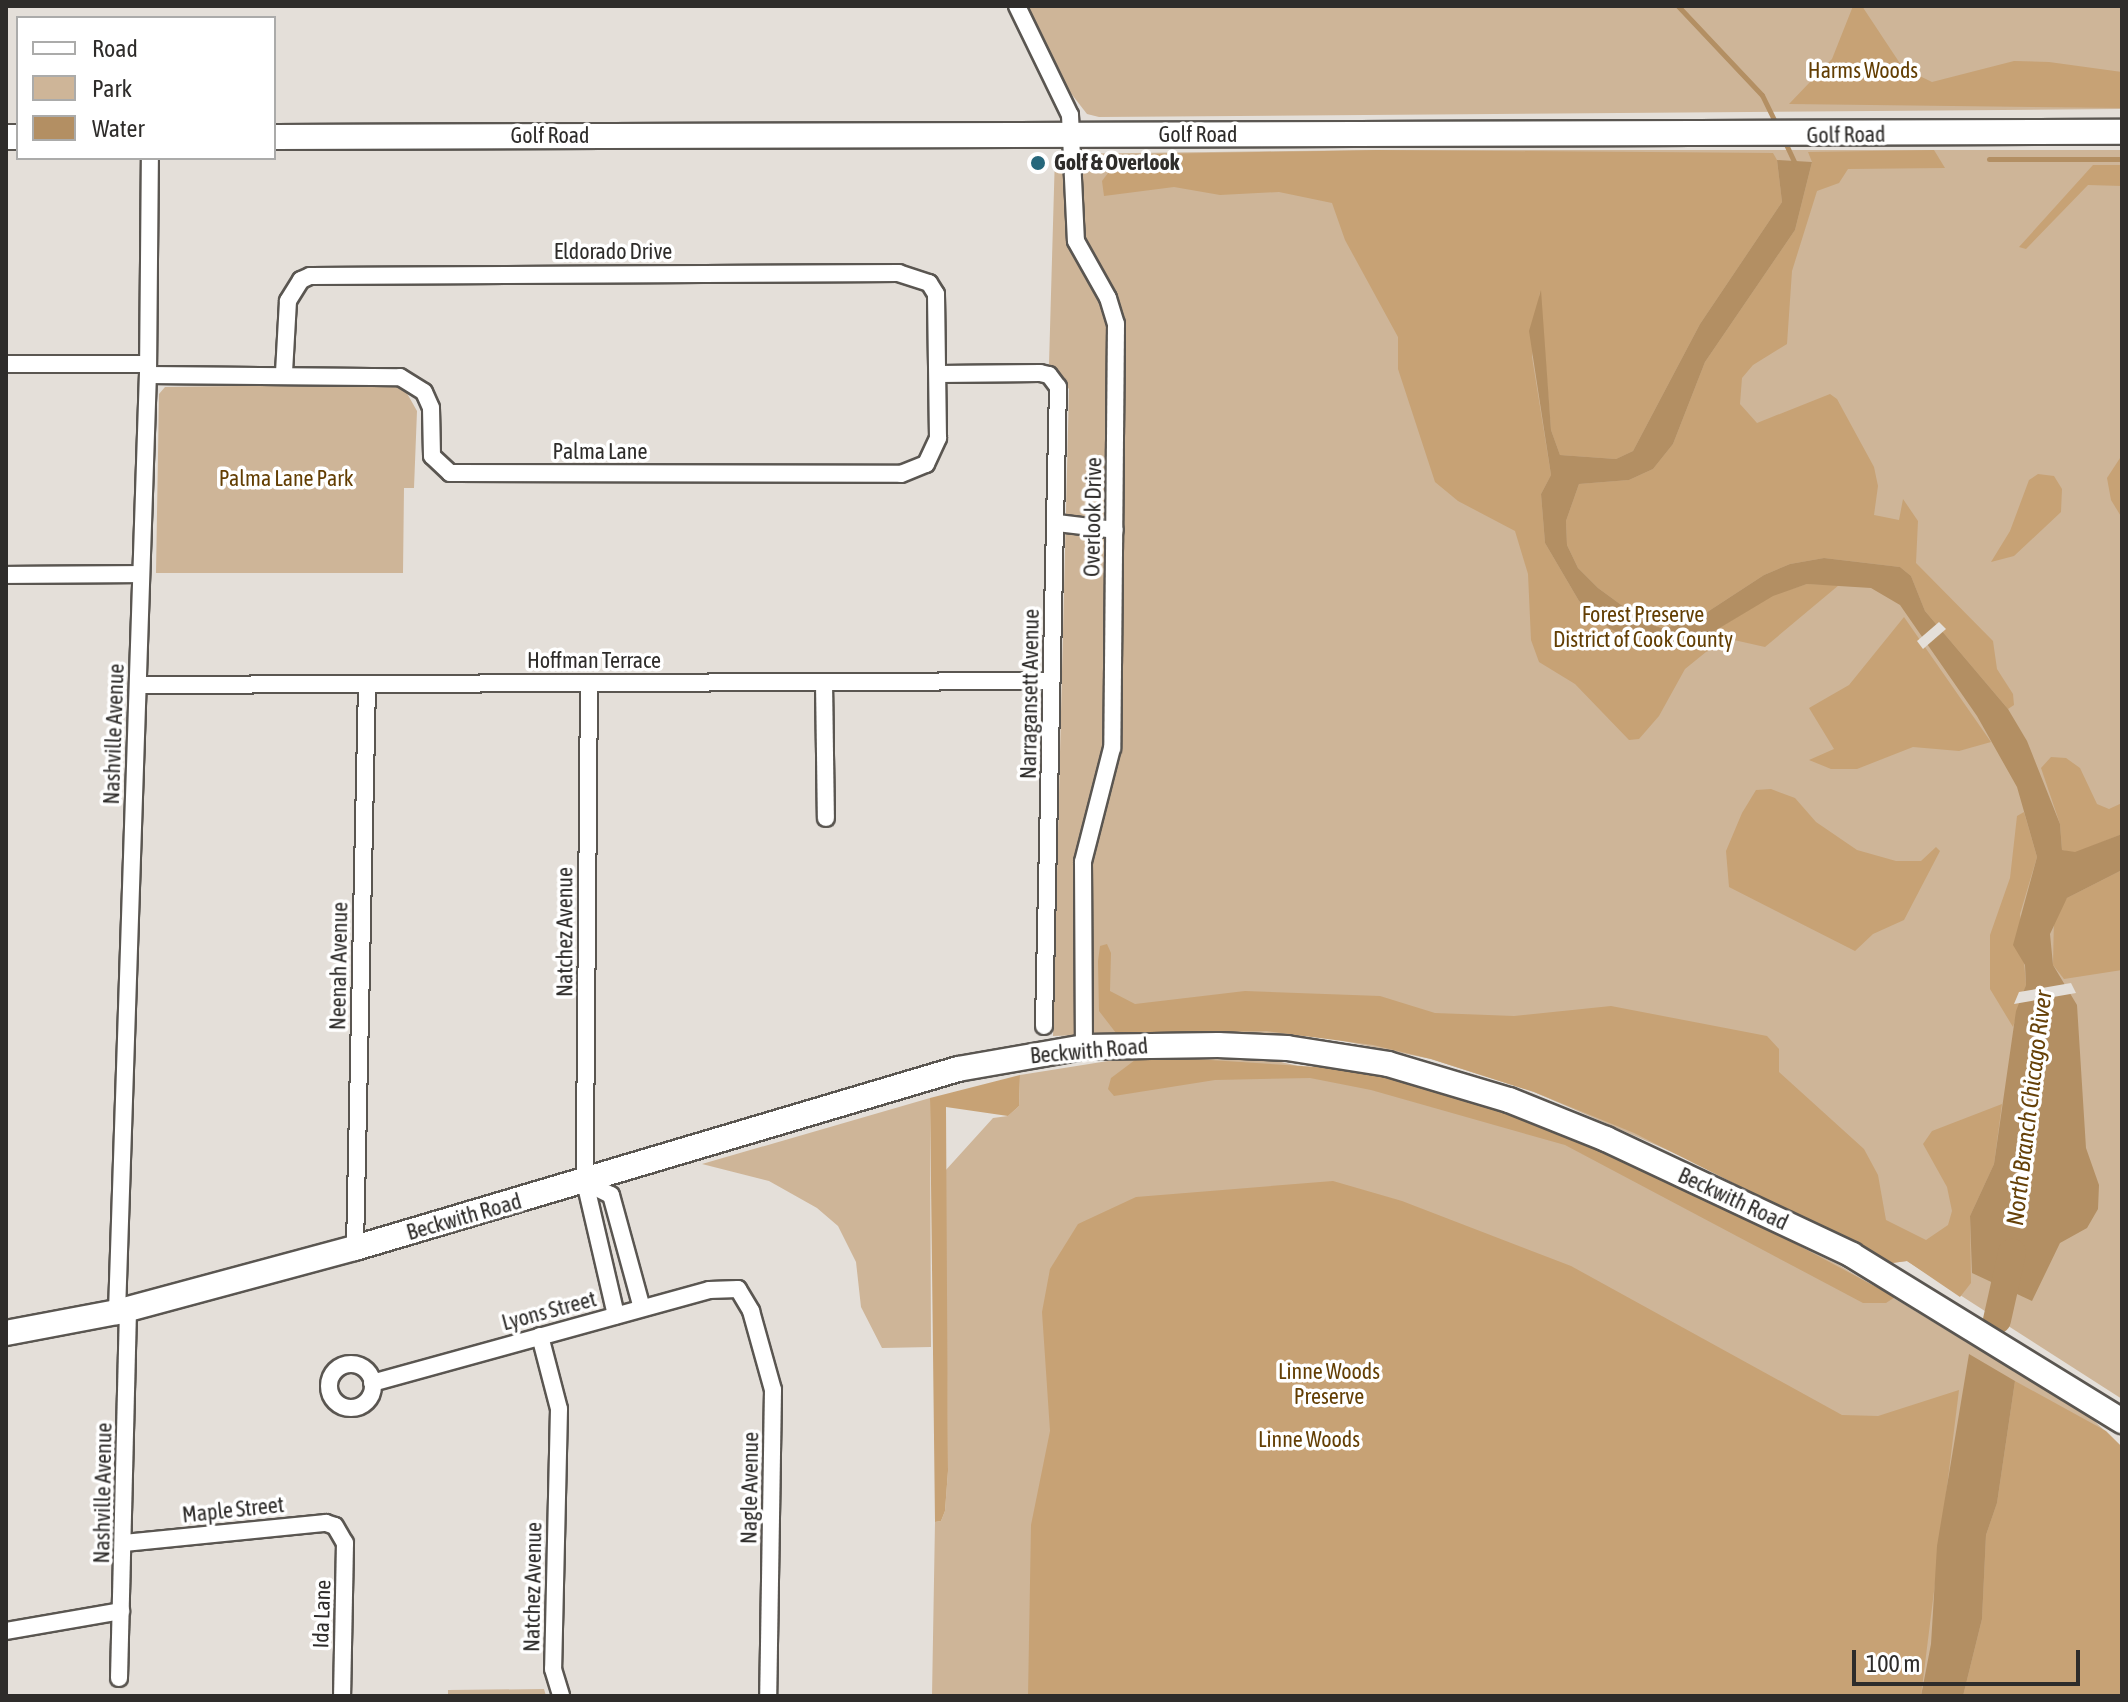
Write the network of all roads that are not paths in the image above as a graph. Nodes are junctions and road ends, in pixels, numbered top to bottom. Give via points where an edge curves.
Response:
1 (1017, 6) edge
2 (2122, 132) edge
3 (1072, 135) junction
4 (276, 137) edge
5 (150, 160) edge
6 (6, 364) edge
7 (148, 369) junction
8 (284, 373) junction
9 (939, 374) junction
10 (1057, 523) junction
11 (1115, 530) junction
12 (141, 574) junction
13 (6, 575) edge
14 (1050, 681) junction
15 (824, 682) junction
16 (589, 683) junction
17 (367, 684) junction
18 (138, 685) junction
19 (826, 818) dead end
20 (1044, 1026) dead end
21 (1084, 1047) junction
22 (585, 1182) junction
23 (355, 1248) junction
24 (738, 1289) joint
25 (642, 1308) junction
26 (123, 1310) junction
27 (616, 1315) junction
28 (6, 1333) edge
29 (540, 1336) junction
30 (372, 1383) dead end
31 (2122, 1421) edge
32 (342, 1533) joint
33 (124, 1543) junction
34 (121, 1611) junction
35 (6, 1631) edge
36 (119, 1678) dead end
37 (342, 1696) edge
38 (561, 1696) edge
39 (768, 1696) edge

1 - 3 street, Overlook Drive via 1070,115
2 - 3 street, Golf Road
3 - 4 street, Golf Road
3 - 11 street, Overlook Drive via 1076,241 1108,298 1116,324
5 - 7 street, Nashville Avenue
6 - 7 street, Palma Lane
7 - 8 street, Palma Lane
7 - 12 street, Nashville Avenue
8 - 9 street, Palma Lane via 384,374 414,382 431,408 434,463 450,473 468,474 916,471 934,452
8 - 9 street, Eldorado Drive via 288,301 301,280 310,276 899,273 929,283 936,294
9 - 10 street, Narragansett Avenue via 1040,373 1053,380 1059,400
10 - 11 street
10 - 14 street, Narragansett Avenue
11 - 21 street, Overlook Drive via 1112,748 1081,887
12 - 13 street
12 - 18 street, Nashville Avenue
14 - 15 street, Hoffman Terrace
14 - 20 street, Narragansett Avenue
15 - 16 street, Hoffman Terrace
15 - 19 street
16 - 17 street, Hoffman Terrace
16 - 22 street, Natchez Avenue
17 - 18 street, Hoffman Terrace
17 - 23 street, Neenah Avenue
18 - 26 street, Nashville Avenue
21 - 22 street, Beckwith Road via 958,1069 880,1090
21 - 31 street, Beckwith Road via 1287,1048 1443,1078 1606,1139 1852,1255
22 - 23 street, Beckwith Road
22 - 25 street via 611,1195
22 - 27 street, Natchez Avenue
23 - 26 street, Beckwith Road
24 - 25 street, Lyons Street via 724,1286
24 - 39 street, Nagle Avenue via 751,1311 774,1404
25 - 27 street, Lyons Street
26 - 28 street, Beckwith Road
26 - 33 street, Nashville Avenue
27 - 29 street, Lyons Street
29 - 30 street, Lyons Street
29 - 38 street, Natchez Avenue via 559,1409 553,1669
32 - 33 street, Maple Street via 326,1523
32 - 37 street, Ida Lane
33 - 34 street, Nashville Avenue
34 - 35 street
34 - 36 street, Nashville Avenue

